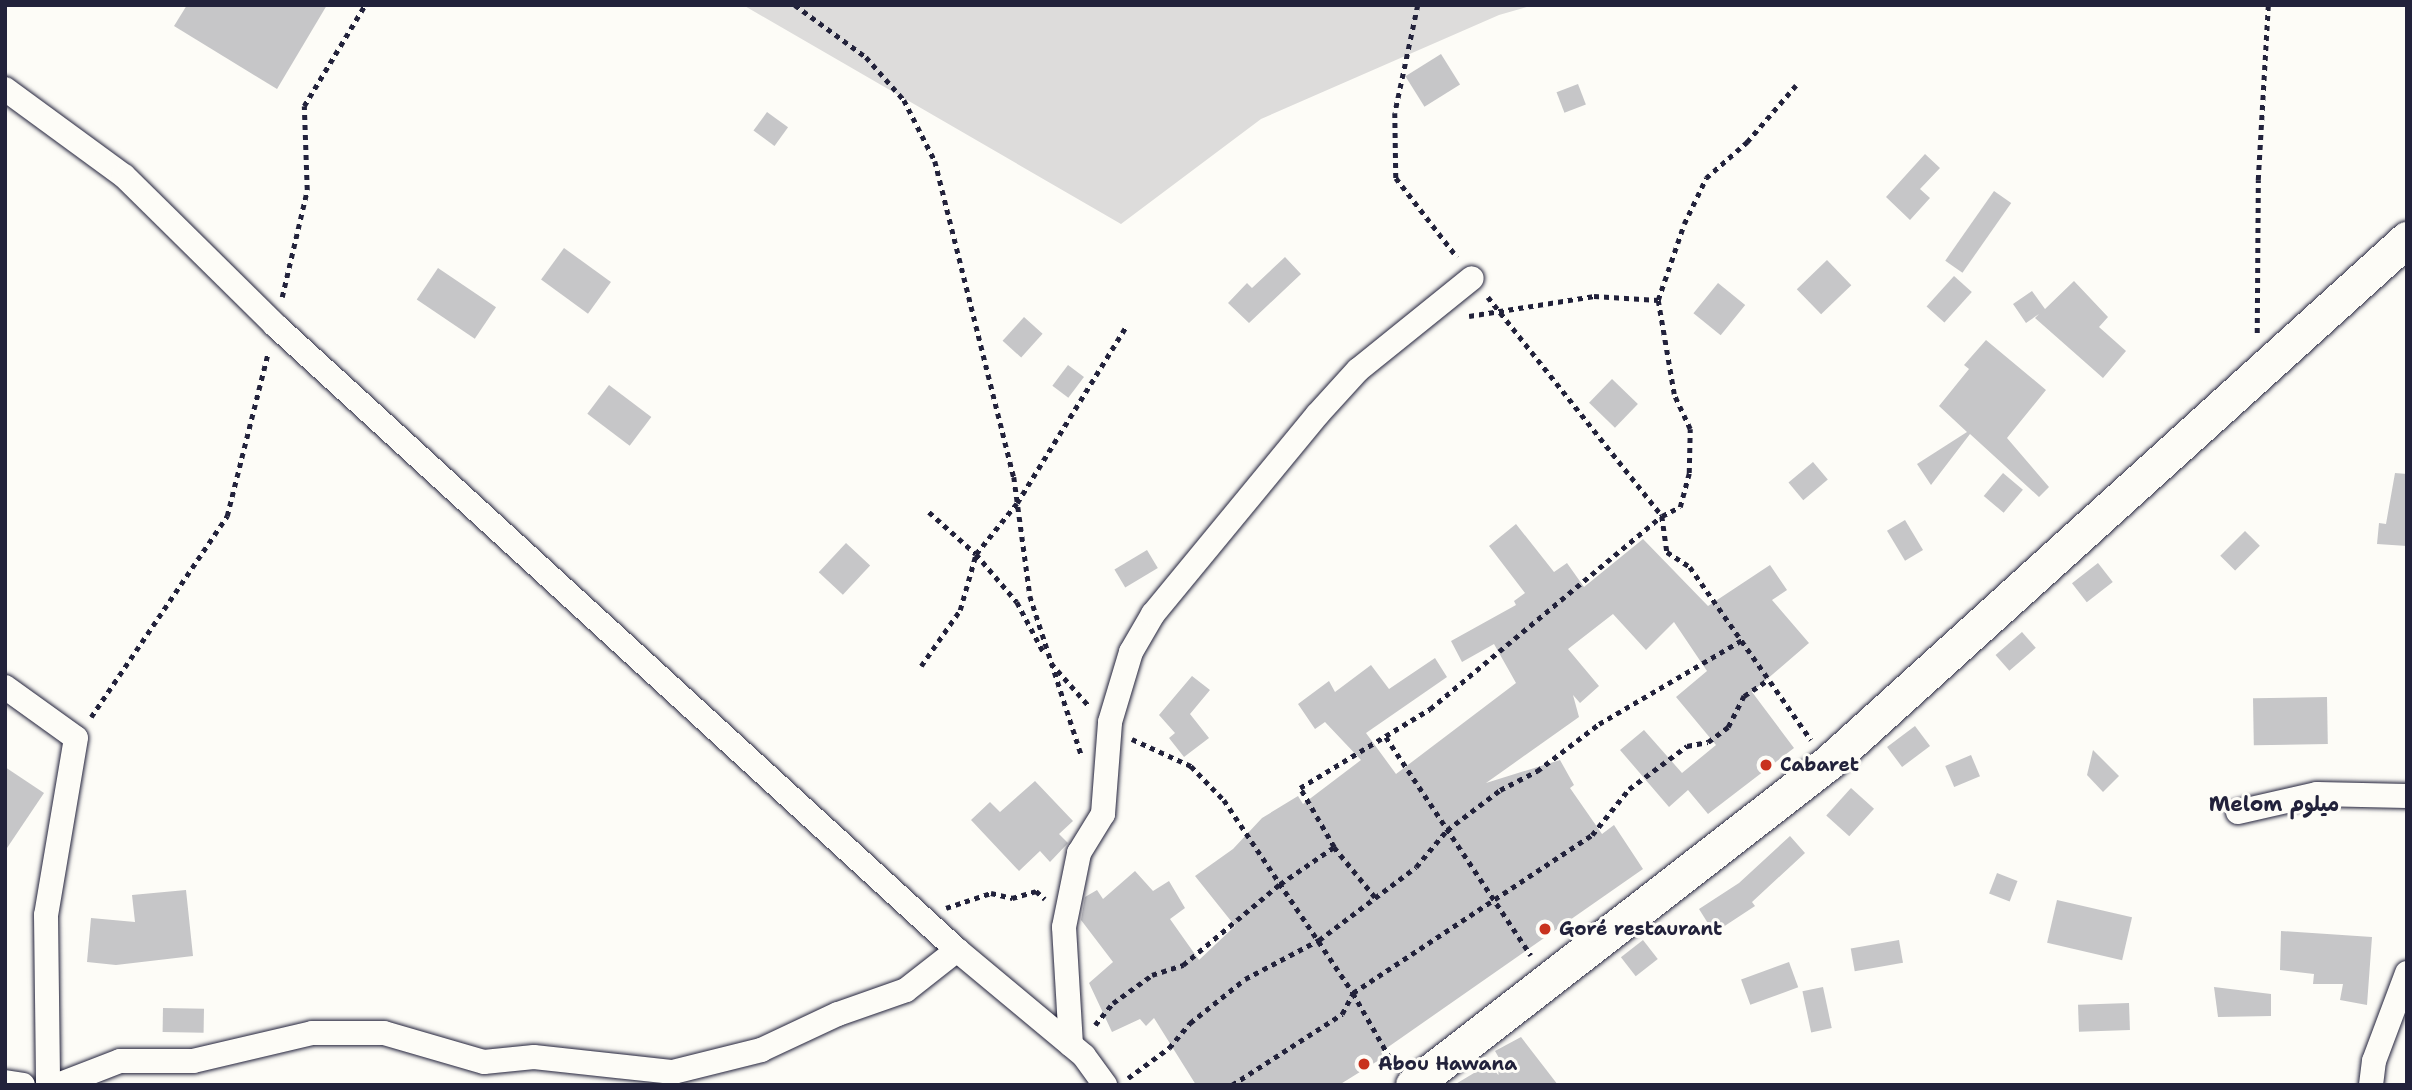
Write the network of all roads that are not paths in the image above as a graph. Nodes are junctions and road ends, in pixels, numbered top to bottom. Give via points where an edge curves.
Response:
1 (5, 89) edge
2 (2407, 239) edge
3 (1472, 278) road end
4 (5, 687) edge
5 (2407, 796) edge
6 (2238, 813) dead end
7 (957, 950) junction
8 (2407, 973) edge
9 (1077, 1050) junction
10 (1406, 1079) edge
11 (5, 1082) edge
12 (23, 1085) edge
13 (48, 1085) edge
14 (58, 1085) edge
15 (1105, 1085) edge
16 (2371, 1085) edge

1 - 7 street via 124,176 275,325
2 - 10 main road via 1828,763 1546,979
3 - 9 street via 1359,370 1153,614 1131,652 1110,722 1102,814 1079,853 1064,927
4 - 13 street via 76,738 46,915
5 - 6 street via 2318,794
7 - 9 street
7 - 14 street via 906,990 838,1014 761,1050 673,1073 534,1058 484,1062 384,1034 312,1032 193,1061 120,1061
8 - 16 street via 2374,1061
9 - 15 street
11 - 12 street

